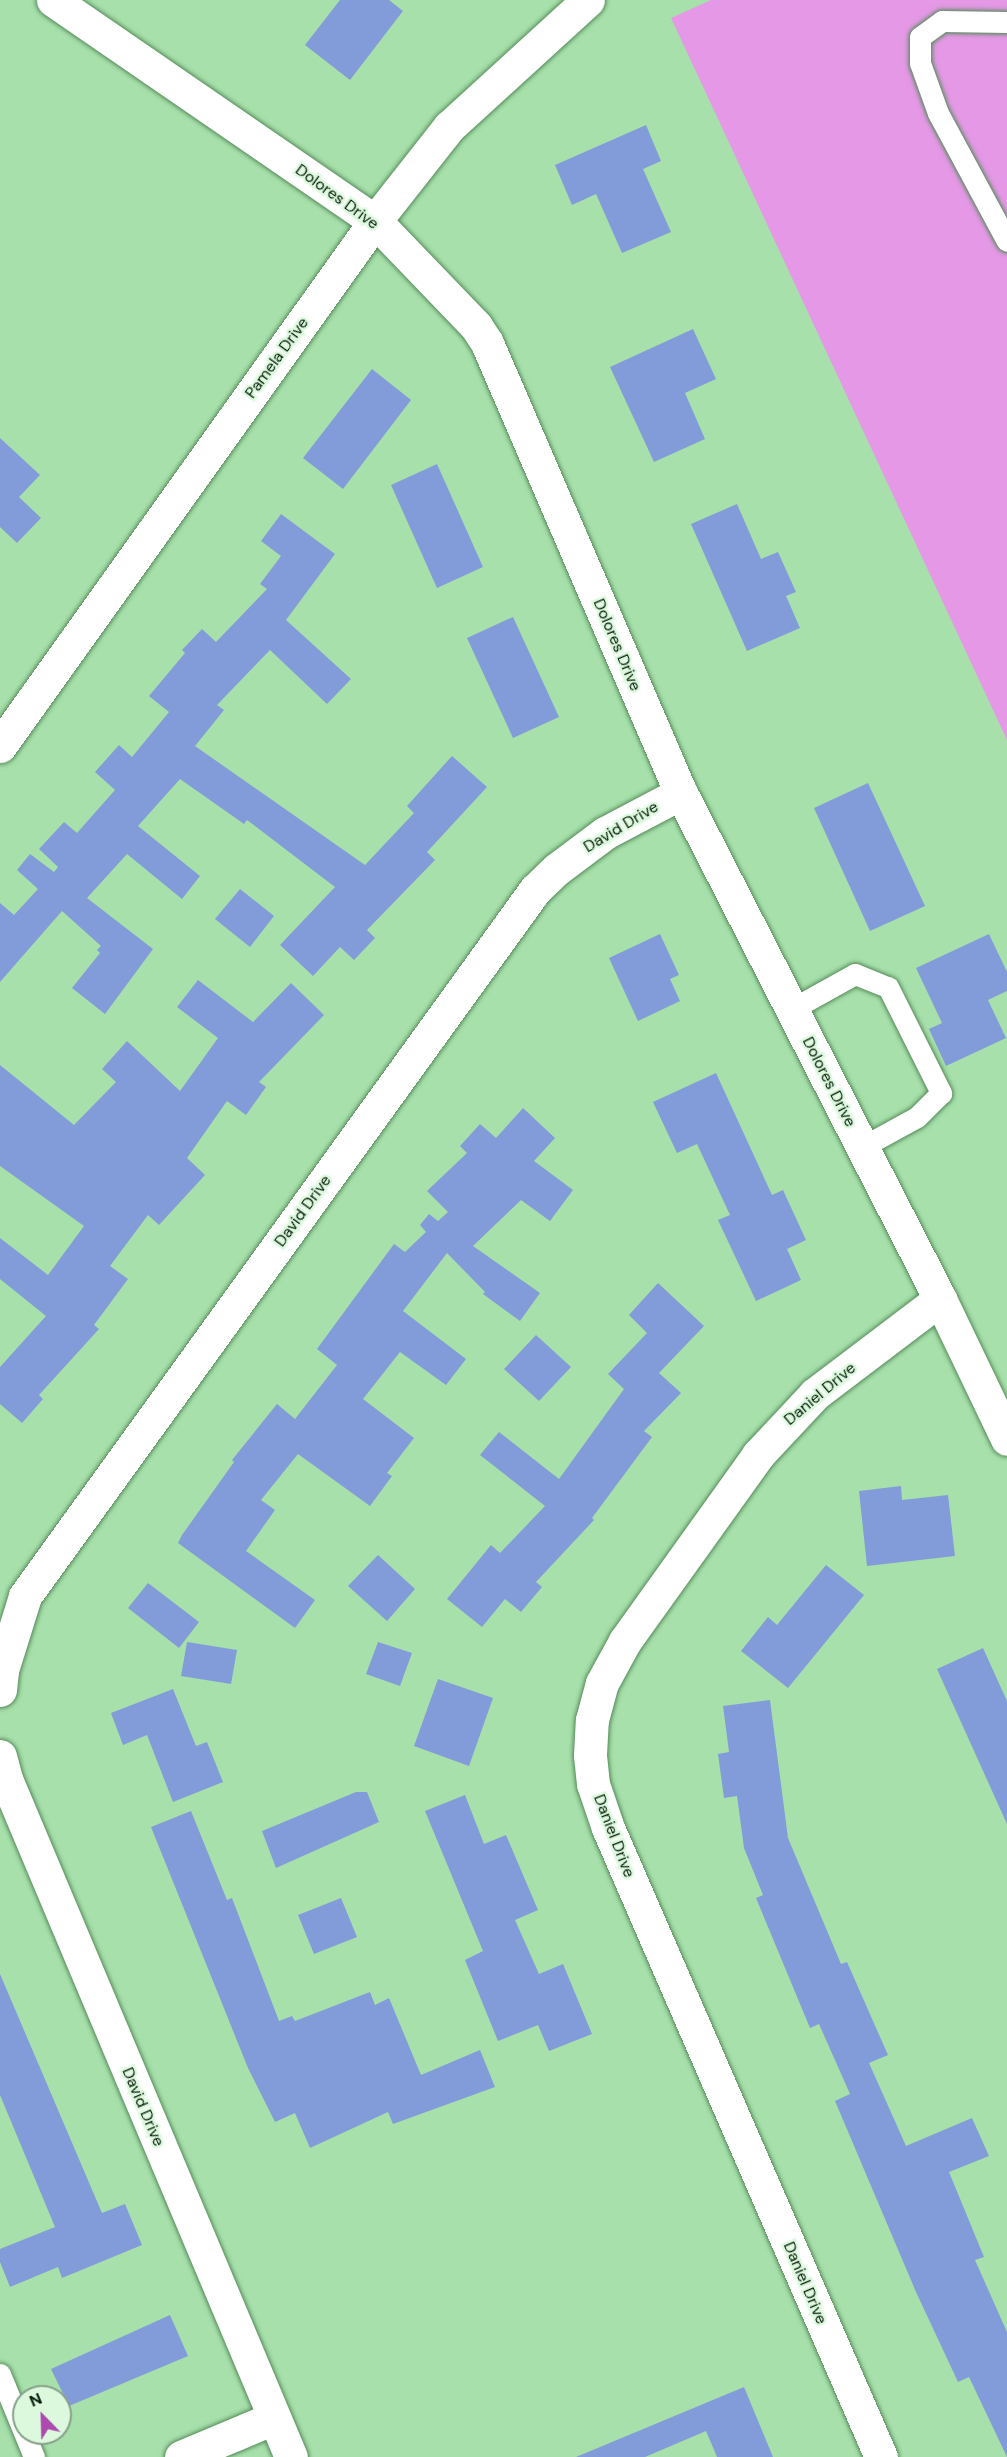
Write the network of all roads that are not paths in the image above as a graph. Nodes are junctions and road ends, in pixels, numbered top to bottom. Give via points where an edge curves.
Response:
1 (53, 0) edge
2 (588, 0) edge
3 (1007, 22) edge
4 (375, 221) junction
5 (1007, 241) edge
6 (0, 746) edge
7 (681, 793) junction
8 (792, 1009) junction
9 (862, 1148) junction
10 (940, 1299) junction
11 (1007, 1439) edge
12 (0, 1690) edge
13 (0, 1756) edge
14 (0, 2374) edge
15 (274, 2418) junction
16 (33, 2457) edge
17 (181, 2457) edge
18 (291, 2457) edge
19 (881, 2457) edge

1 - 4 street, Dolores Drive
2 - 4 street, Pamela Drive via 472,102
3 - 5 lane via 942,21 920,37 920,63 938,113
4 - 6 street, Pamela Drive
4 - 7 street, Dolores Drive via 476,326 487,343
7 - 8 street, Dolores Drive
7 - 12 street, David Drive via 605,833 536,890 24,1596 2,1670
8 - 9 street, Dolores Drive
8 - 9 lane via 855,974 888,987 941,1093 917,1117
9 - 10 street, Dolores Drive
10 - 11 street, Dolores Drive
10 - 19 street, Daniel Drive via 815,1394 758,1455 625,1641 602,1683 592,1732 594,1784 608,1828
13 - 15 street, David Drive via 10,1790
14 - 16 lane
15 - 17 street
15 - 18 street, David Drive

